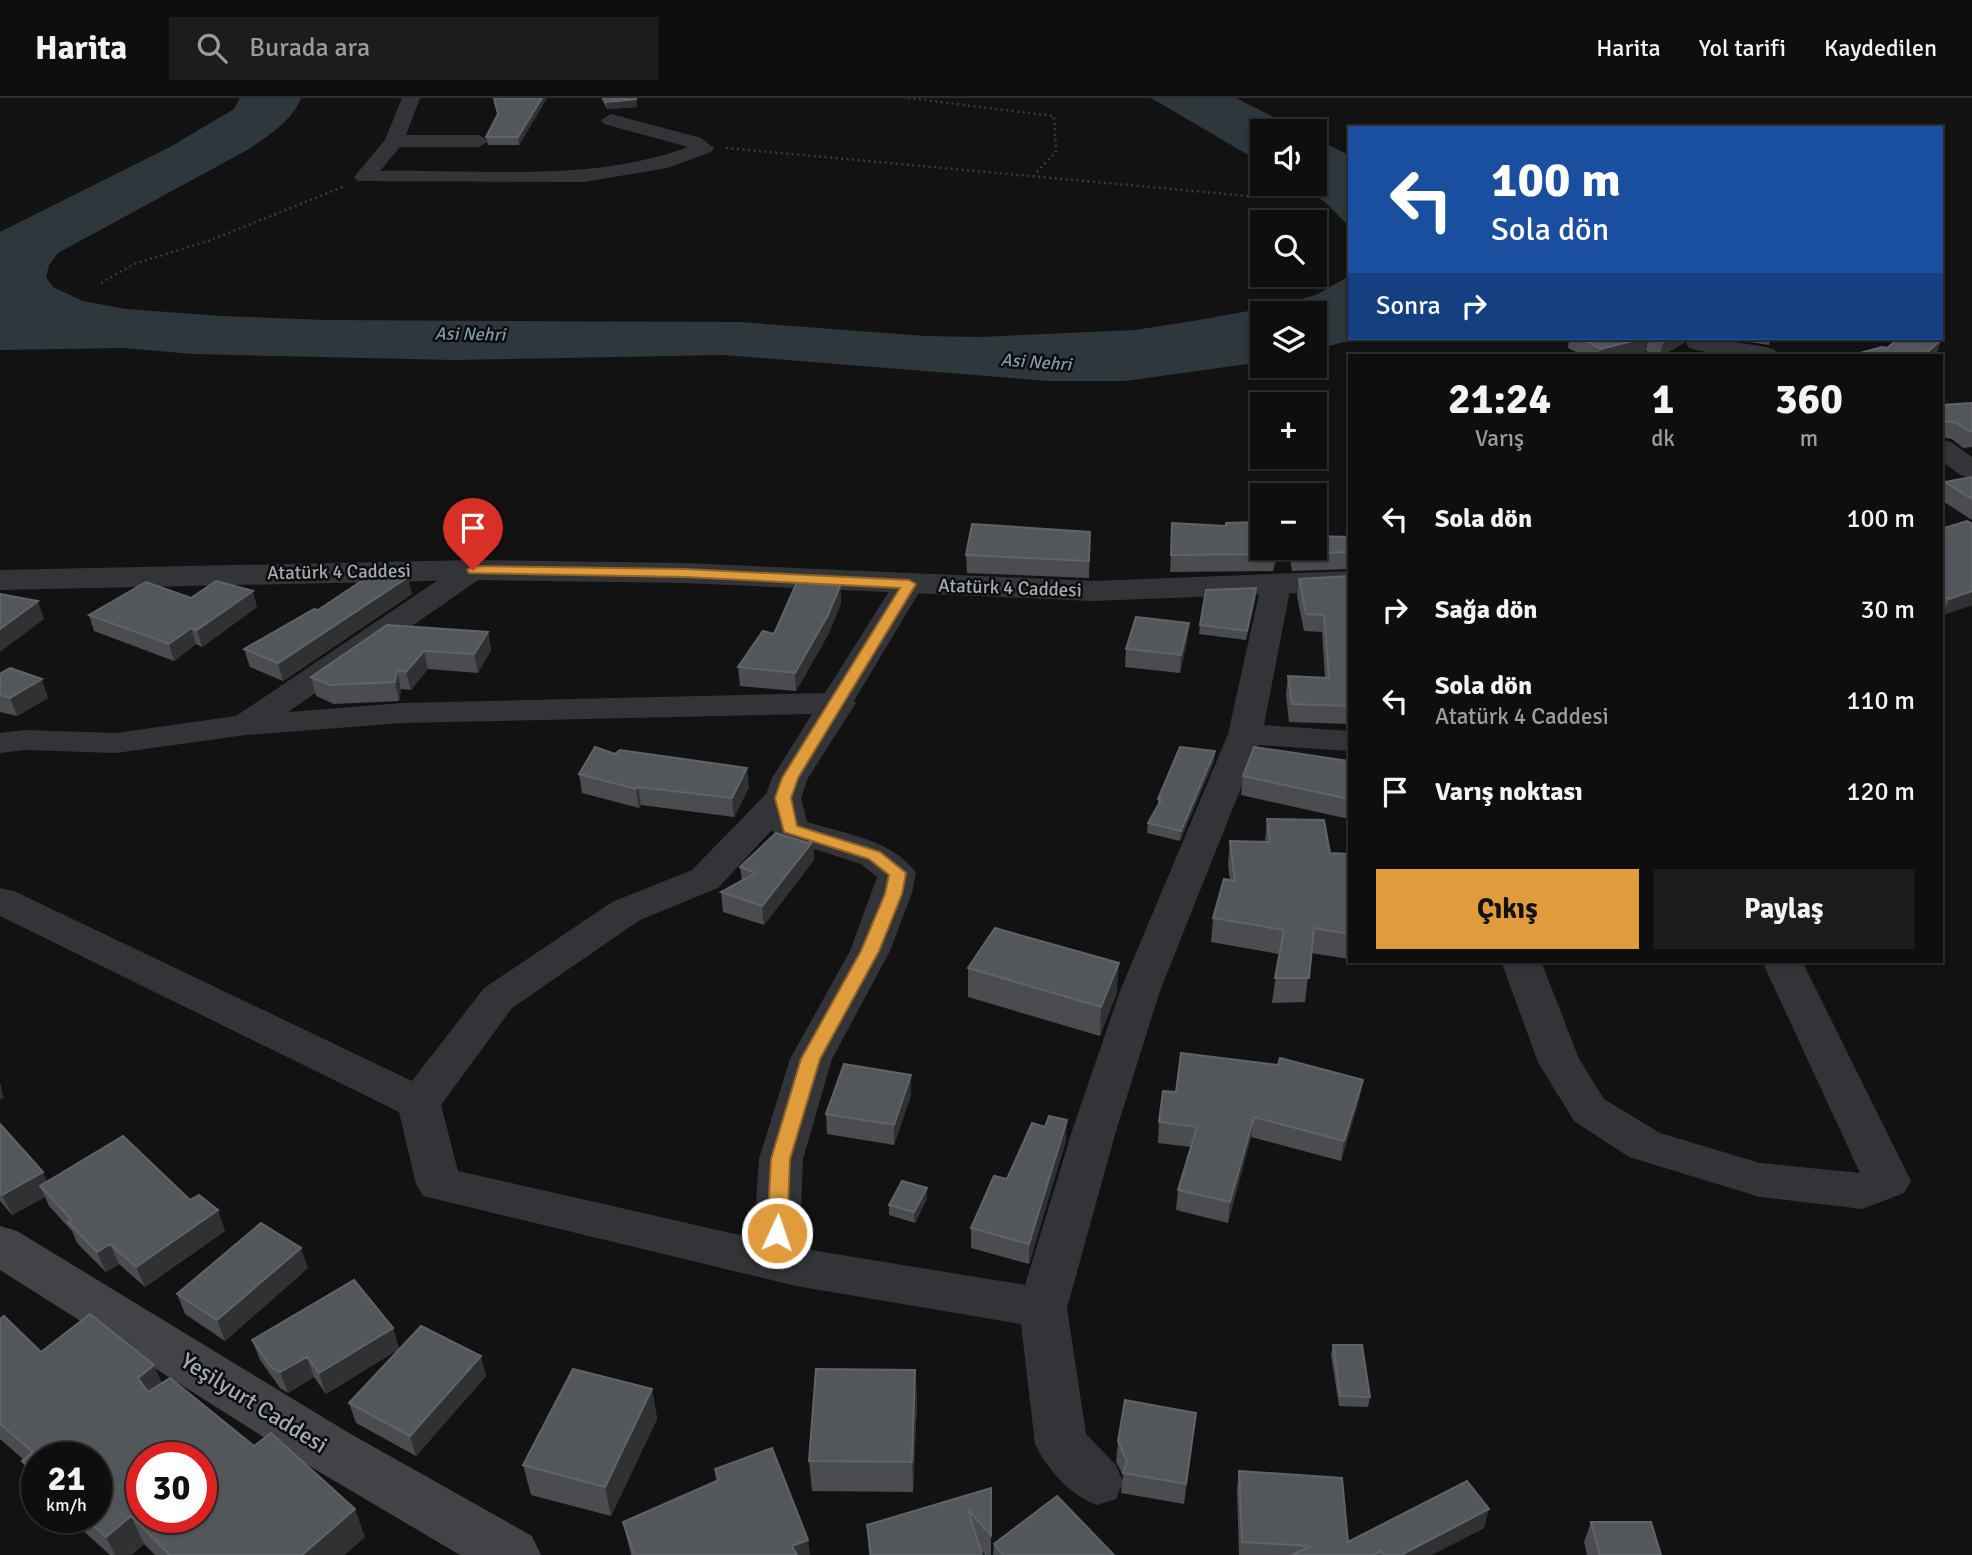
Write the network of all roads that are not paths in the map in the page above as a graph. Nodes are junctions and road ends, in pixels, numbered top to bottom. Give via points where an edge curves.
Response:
1 (411, 98) edge
2 (611, 120) dead end
3 (394, 141) junction
4 (479, 141) dead end
5 (1698, 343) dead end
6 (1760, 354) edge
7 (1943, 449) edge
8 (1972, 471) edge
9 (1972, 481) edge
10 (1943, 487) edge
11 (473, 570) junction
12 (0, 580) edge
13 (1348, 581) edge
14 (909, 584) junction
15 (1276, 585) junction
16 (839, 703) junction
17 (246, 725) junction
18 (1245, 734) junction
19 (1348, 741) edge
20 (0, 743) edge
21 (783, 798) junction
22 (0, 900) edge
23 (1522, 963) edge
24 (1783, 963) edge
25 (419, 1104) junction
26 (0, 1245) edge
27 (796, 1267) junction
28 (1043, 1308) junction
29 (1097, 1482) dead end
30 (512, 1555) edge

1 - 3 street
2 - 3 street via 704,148 676,162 598,174 364,177
3 - 4 street
5 - 6 street
7 - 8 street
9 - 10 street
11 - 12 street, Atatürk 4 Caddesi
11 - 14 street, Atatürk 4 Caddesi via 685,573
11 - 17 street
13 - 15 street, Atatürk 4 Caddesi
14 - 15 street, Atatürk 4 Caddesi via 1093,591
14 - 16 street
15 - 18 street
16 - 17 street via 402,713
16 - 21 street via 790,778
17 - 20 street via 116,743
18 - 19 street
18 - 28 street via 1140,991
21 - 25 street via 705,878 626,911 498,998
21 - 27 street via 789,829 874,856 897,873 870,951 811,1059 781,1159 777,1233
22 - 25 street
23 - 24 street via 1559,1062 1589,1110 1645,1145 1760,1180 1862,1191 1888,1181
25 - 27 street via 439,1184
26 - 30 main road, Yeşilyurt Caddesi via 330,1450
27 - 28 street
28 - 29 street via 1061,1444

